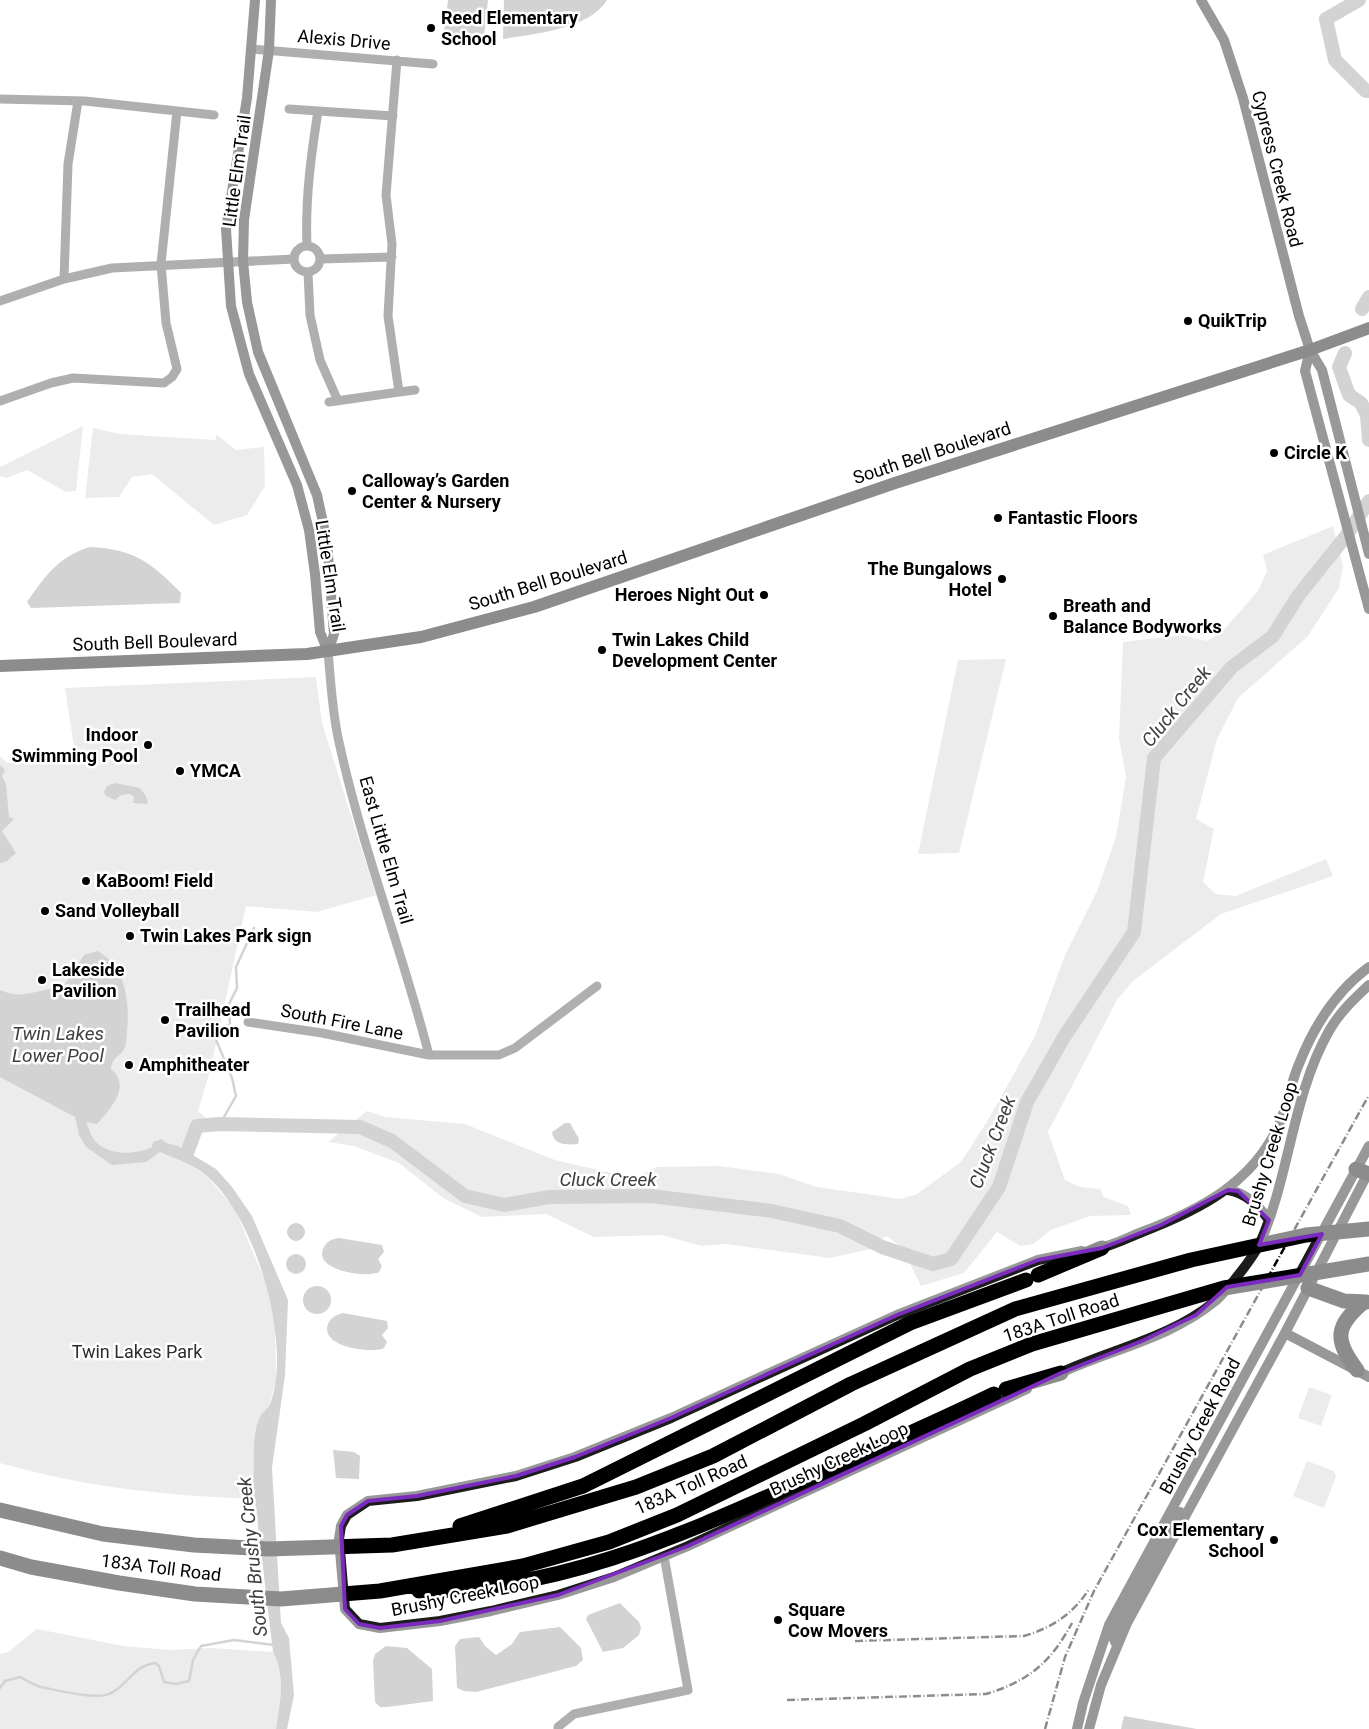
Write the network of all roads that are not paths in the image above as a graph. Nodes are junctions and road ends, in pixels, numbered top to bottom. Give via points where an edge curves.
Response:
1 (254, 0) edge
2 (271, 0) edge
3 (1201, 0) edge
4 (252, 49) junction
5 (269, 50) junction
6 (397, 60) junction
7 (433, 64) dead end
8 (0, 99) edge
9 (78, 101) junction
10 (289, 109) dead end
11 (177, 111) junction
12 (318, 111) junction
13 (214, 115) dead end
14 (393, 116) junction
15 (307, 246) junction
16 (392, 257) junction
17 (294, 259) junction
18 (320, 259) junction
19 (226, 261) junction
20 (243, 261) junction
21 (161, 264) junction
22 (308, 273) junction
23 (64, 279) junction
24 (0, 301) edge
25 (1369, 328) edge
26 (1310, 350) junction
27 (415, 390) dead end
28 (399, 392) junction
29 (0, 401) edge
30 (1369, 554) edge
31 (1369, 609) edge
32 (328, 652) junction
33 (0, 666) edge
34 (1369, 967) edge
35 (1369, 985) edge
36 (597, 986) dead end
37 (248, 1022) dead end
38 (429, 1055) junction
39 (1369, 1146) edge
40 (1366, 1172) edge
41 (1228, 1190) junction
42 (1269, 1220) junction
43 (1369, 1229) edge
44 (1322, 1235) junction
45 (1102, 1248) junction
46 (1369, 1264) edge
47 (1305, 1286) junction
48 (1366, 1302) edge
49 (1285, 1333) junction
50 (1263, 1343) junction
51 (1060, 1373) junction
52 (1363, 1373) edge
53 (1212, 1438) junction
54 (0, 1510) edge
55 (392, 1545) junction
56 (664, 1556) junction
57 (0, 1558) edge
58 (375, 1591) junction
59 (1117, 1646) junction
60 (558, 1729) edge
61 (1077, 1729) edge
62 (1089, 1729) edge

1 - 4 main road, Little Elm Trail
2 - 5 main road, Little Elm Trail
3 - 26 main road, Cypress Creek Road via 1224,40 1243,98
4 - 5 street, Alexis Drive
4 - 19 main road, Little Elm Trail via 226,229
5 - 6 street, Alexis Drive
5 - 20 main road, Little Elm Trail via 244,220
6 - 7 street, Alexis Drive
6 - 14 street
8 - 9 street
9 - 11 street
9 - 23 street via 68,164
10 - 12 street
11 - 13 street
11 - 21 street
12 - 14 street
12 - 15 street via 309,168
14 - 16 street via 386,194
15 - 17 street via 296,251
15 - 18 street via 314,249
16 - 18 street
16 - 28 street via 388,316
17 - 20 street
17 - 22 street via 296,267
18 - 22 street via 315,270
19 - 20 street
19 - 21 street
19 - 32 main road, Little Elm Trail via 230,306 242,353 297,485 309,530 320,632
20 - 32 main road, Little Elm Trail via 247,302 258,352 317,495 327,541 334,634
21 - 23 street via 112,268
21 - 29 street via 166,323 177,368 172,377 164,383 73,378
22 - 28 street via 310,315 334,402
23 - 24 street
25 - 26 main road
26 - 30 main road via 1322,370
26 - 31 main road via 1306,371
26 - 32 main road, South Bell Boulevard via 896,483 534,607 421,637
27 - 28 street
32 - 33 main road, South Bell Boulevard
32 - 38 street, East Little Elm Trail via 339,743
34 - 41 main road, Brushy Creek Loop via 1349,981 1321,1018 1298,1064 1280,1122 1267,1147
35 - 42 main road, Brushy Creek Loop via 1342,1012 1315,1061
36 - 38 street, South Fire Lane via 515,1048 499,1055
37 - 38 street, South Fire Lane
39 - 40 main road, Brushy Creek Road
40 - 44 main road, Brushy Creek Road
40 - 47 main road, Brushy Creek Road
41 - 42 main road via 1253,1201
41 - 45 main road, Brushy Creek Loop via 1161,1224
42 - 51 main road, Brushy Creek Loop via 1247,1265 1215,1302 1196,1315 1142,1341
43 - 55 highway, 183A Toll Road via 1306,1235 1191,1260 1015,1309 852,1384 714,1456 636,1487 507,1526
44 - 47 main road
44 - 50 main road, Brushy Creek Road
45 - 55 highway via 910,1322 583,1486
45 - 56 main road, Brushy Creek Loop via 1038,1260 906,1312 671,1418 575,1457 516,1476 417,1496 368,1501 347,1515 339,1539 345,1609 359,1624 380,1628 440,1621 558,1594 614,1577
46 - 58 highway, 183A Toll Road via 1224,1288 1032,1344 970,1369 677,1515 609,1542 523,1566
47 - 48 highway via 1344,1302
47 - 49 main road, Brushy Creek Road
48 - 52 highway via 1347,1316 1340,1335 1341,1346
49 - 50 main road
49 - 52 main road
49 - 59 main road, Brushy Creek Road
50 - 53 main road, Brushy Creek Road
51 - 56 main road, Brushy Creek Loop
51 - 58 highway via 1000,1391 664,1542 603,1562 539,1579 454,1592
53 - 59 main road via 1208,1462 1116,1629 1113,1637
53 - 61 main road, Brushy Creek Road via 1109,1625
54 - 55 highway, 183A Toll Road via 103,1534 194,1545 270,1550
56 - 60 street via 688,1690 574,1714
57 - 58 highway, 183A Toll Road via 31,1567 195,1594 281,1599
59 - 62 main road, Brushy Creek Road via 1101,1685

